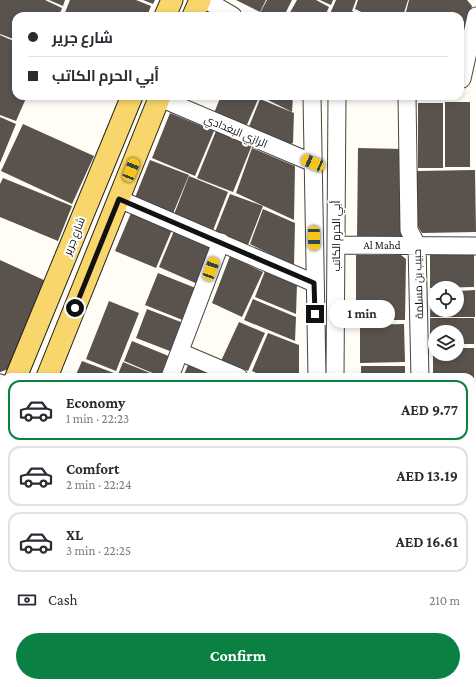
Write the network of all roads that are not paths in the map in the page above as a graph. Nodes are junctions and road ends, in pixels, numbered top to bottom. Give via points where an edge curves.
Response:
1 (172, 0) edge
2 (200, 0) edge
3 (206, 0) edge
4 (167, 12) edge
5 (195, 12) edge
6 (226, 12) edge
7 (476, 16) edge
8 (466, 79) edge
9 (130, 100) edge
10 (159, 100) edge
11 (167, 100) edge
12 (312, 100) edge
13 (337, 100) edge
14 (407, 100) edge
15 (313, 163) junction
16 (119, 199) junction
17 (221, 242) junction
18 (336, 245) junction
19 (417, 245) junction
20 (476, 246) edge
21 (314, 283) junction
22 (180, 352) junction
23 (18, 373) edge
24 (49, 373) edge
25 (172, 373) edge
26 (230, 373) edge
27 (316, 373) edge
28 (335, 373) edge
29 (420, 373) edge

1 - 4 main road
2 - 5 main road
3 - 6 street
7 - 8 street
9 - 23 main road, شارع جرير
10 - 16 main road
11 - 15 street, الرازي البغدادي
12 - 15 street, أبي الحرم الكاتب
13 - 18 street, أبي الحرم الكاتب
14 - 19 street, حبيب بن مسلمة via 409,230
15 - 21 street, أبي الحرم الكاتب
16 - 17 street
16 - 24 main road
17 - 21 street
17 - 22 street
18 - 19 street, Al Mahd
18 - 28 street, أبي الحرم الكاتب
19 - 20 street, Al Mahd
19 - 29 street, حبيب بن مسلمة
21 - 27 street, أبي الحرم الكاتب
22 - 25 street
22 - 26 street

